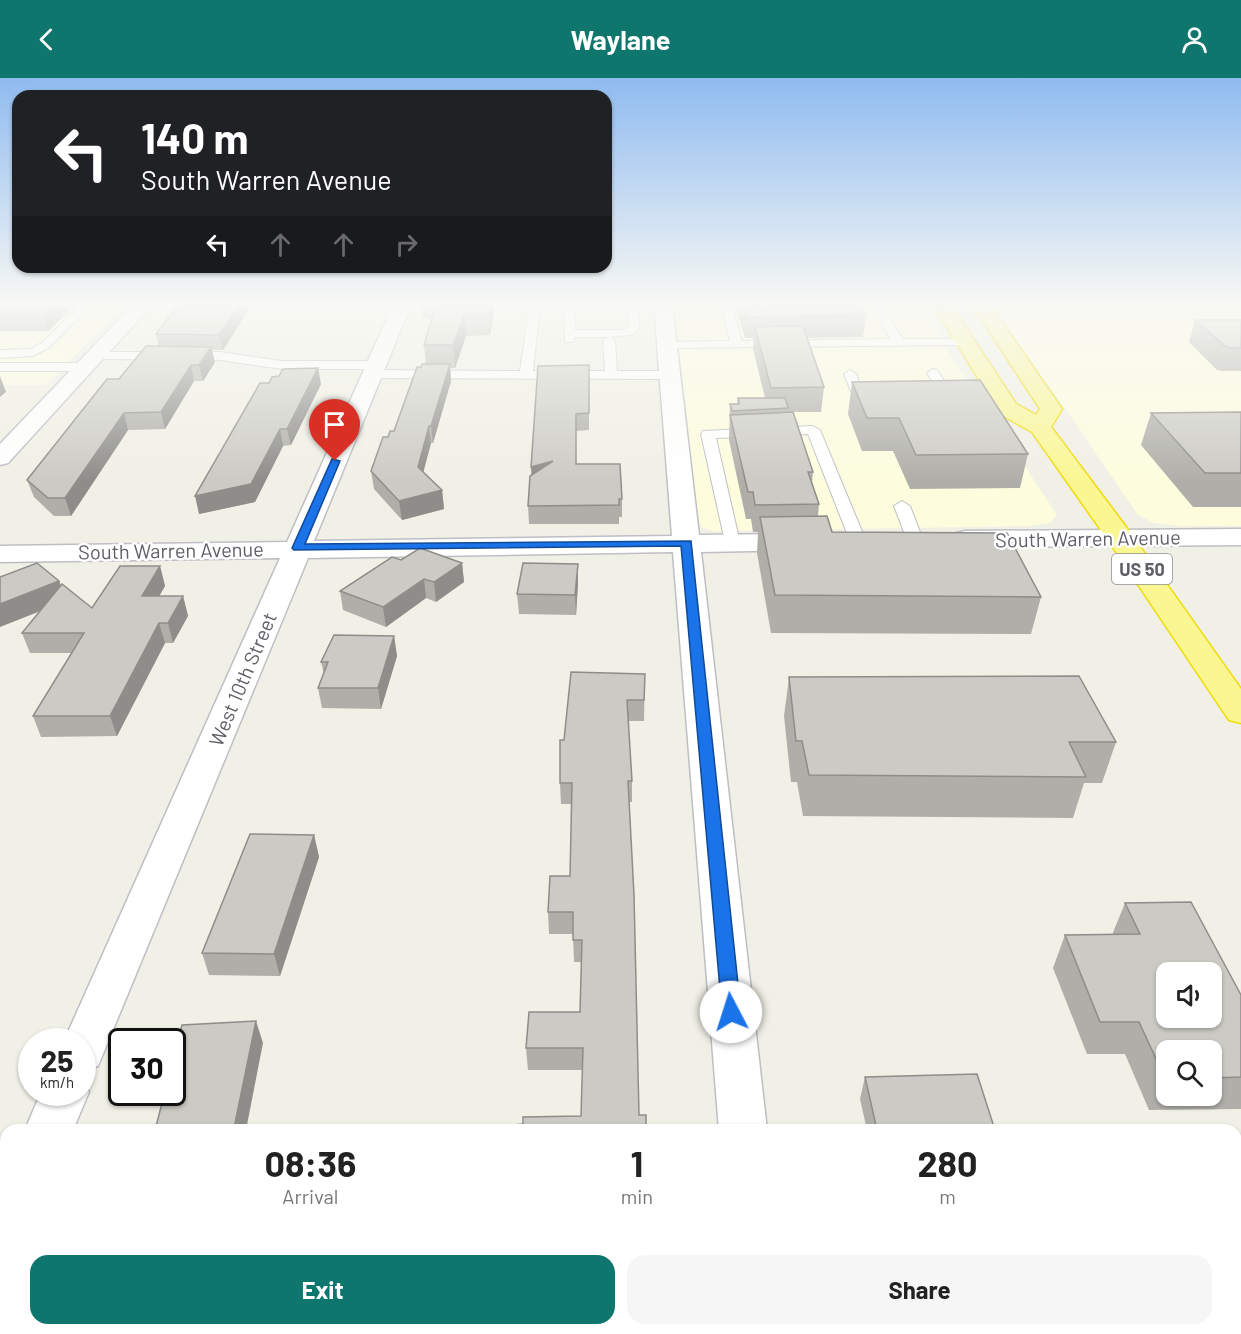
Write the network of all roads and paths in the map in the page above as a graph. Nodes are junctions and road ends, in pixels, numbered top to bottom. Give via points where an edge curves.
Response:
1 (27, 364) edge
2 (61, 364) edge
3 (88, 364) edge
4 (272, 364) edge
5 (378, 364) edge
6 (527, 364) edge
7 (610, 364) edge
8 (626, 364) edge
9 (664, 364) edge
10 (976, 364) edge
11 (1020, 364) edge
12 (0, 367) edge
13 (23, 367) junction
14 (375, 370) junction
15 (933, 373) dead end
16 (850, 374) dead end
17 (526, 375) junction
18 (611, 375) junction
19 (859, 396) edge
20 (969, 396) edge
21 (1040, 427) junction
22 (0, 458) edge
23 (902, 506) dead end
24 (1120, 537) junction
25 (1241, 537) edge
26 (886, 541) junction
27 (687, 543) junction
28 (732, 543) junction
29 (298, 548) junction
30 (0, 554) edge
31 (1241, 713) edge
32 (92, 1028) edge
33 (59, 1106) edge
34 (52, 1124) edge
35 (742, 1124) edge

1 - 13 lane
2 - 13 lane
3 - 22 street
4 - 14 lane
5 - 14 street, West 10th Street
6 - 17 lane
7 - 18 lane
8 - 18 lane
9 - 27 street
10 - 21 highway, US 50 via 994,396
11 - 21 highway via 1051,409
12 - 13 lane
14 - 17 lane
14 - 29 street, West 10th Street
15 - 20 lane via 948,396
16 - 19 lane
17 - 18 lane
21 - 24 highway, US 50
23 - 26 lane
24 - 25 street, South Warren Avenue
24 - 26 street, South Warren Avenue
24 - 31 highway, US 50
26 - 28 street, South Warren Avenue
26 - 28 lane via 813,430 708,434
27 - 28 street, South Warren Avenue
27 - 29 street, South Warren Avenue
27 - 35 street
29 - 30 street, South Warren Avenue
29 - 32 street, West 10th Street
33 - 34 street

